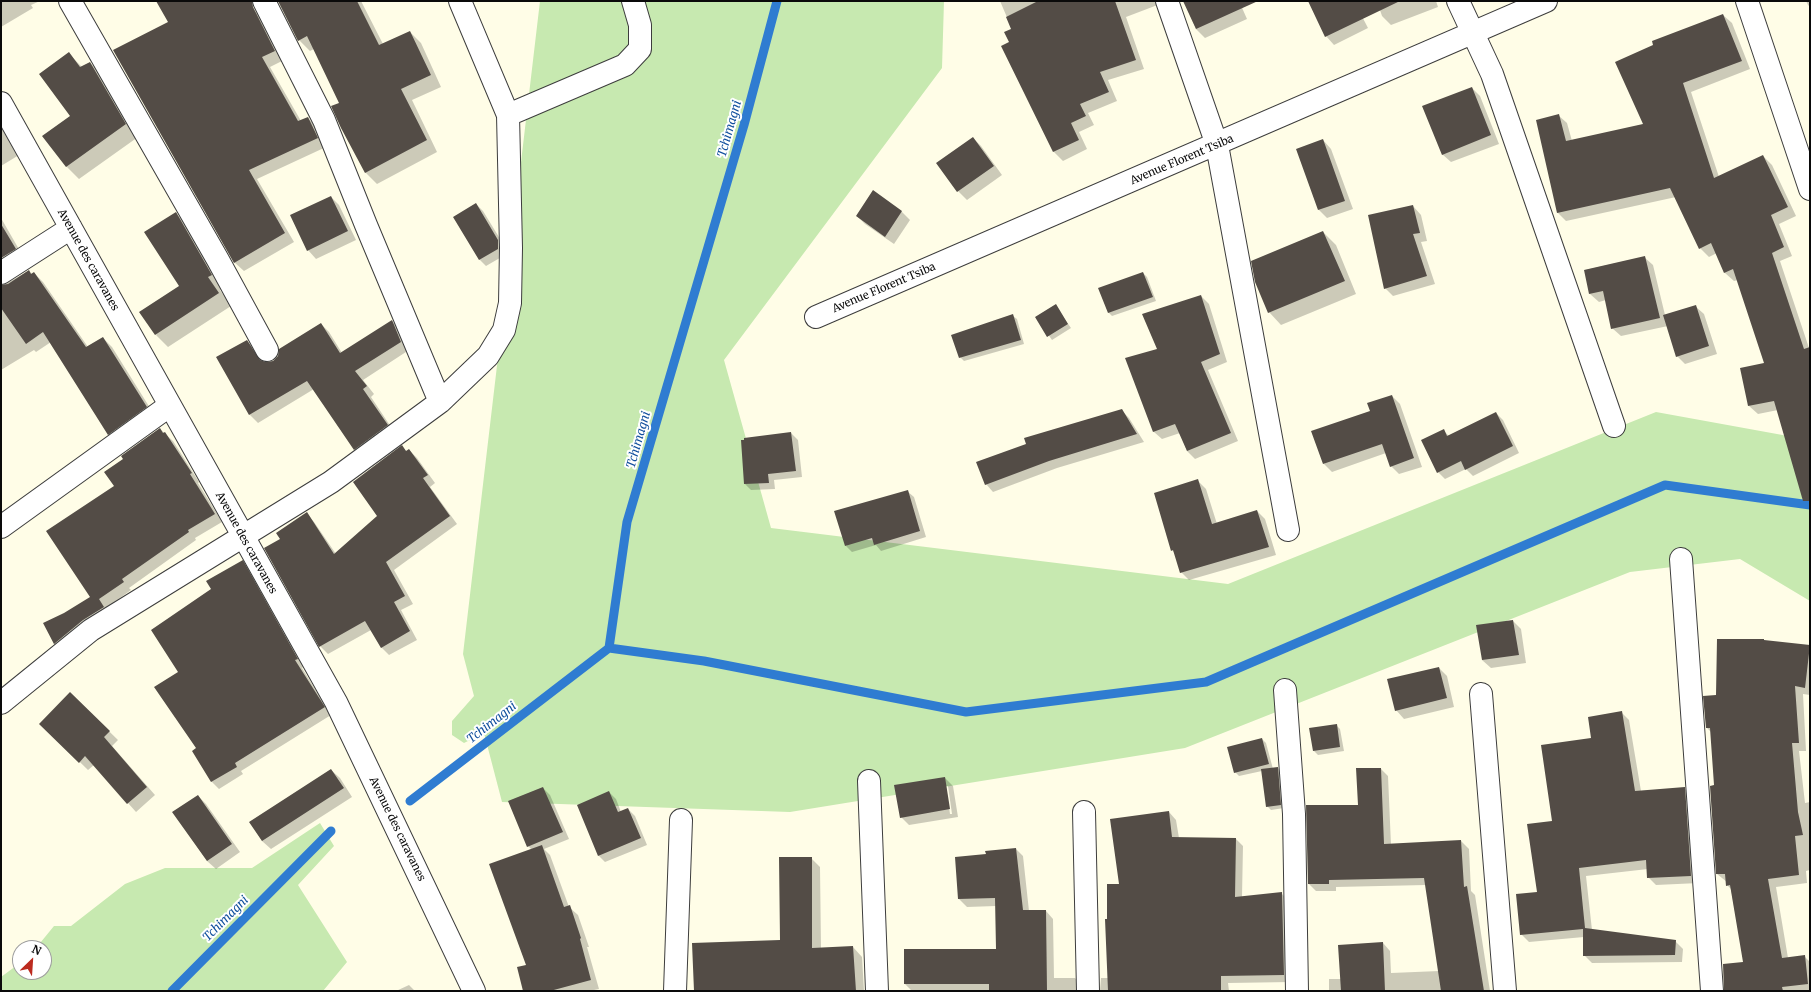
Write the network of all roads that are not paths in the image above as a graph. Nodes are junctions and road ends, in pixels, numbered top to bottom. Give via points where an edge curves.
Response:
1 (70, 1) edge
2 (264, 1) edge
3 (460, 1) edge
4 (633, 1) edge
5 (1167, 1) edge
6 (1458, 1) edge
7 (1546, 1) edge
8 (1748, 1) edge
9 (1472, 32) junction
10 (1, 103) edge
11 (508, 115) junction
12 (1217, 145) junction
13 (1810, 189) edge
14 (71, 228) junction
15 (1, 273) edge
16 (816, 317) dead end
17 (267, 350) dead end
18 (440, 402) junction
19 (169, 406) junction
20 (1614, 426) dead end
21 (1, 527) edge
22 (1288, 530) dead end
23 (243, 536) junction
24 (1681, 559) dead end
25 (1284, 690) dead end
26 (1481, 694) dead end
27 (1, 703) edge
28 (869, 781) dead end
29 (1084, 812) dead end
30 (680, 820) dead end
31 (474, 991) edge
32 (675, 991) edge
33 (876, 991) edge
34 (1088, 991) edge
35 (1297, 991) edge
36 (1505, 991) edge
37 (1712, 991) edge

1 - 17 street
2 - 18 street via 324,120
3 - 11 street
4 - 11 street via 640,25 640,48 625,65
5 - 12 street
6 - 9 street
7 - 9 street, Avenue Florent Tsiba
8 - 13 street
9 - 12 street, Avenue Florent Tsiba
9 - 20 street via 1492,74
10 - 14 street, Avenue des caravanes
11 - 18 street via 510,303 504,330 488,356
12 - 16 street, Avenue Florent Tsiba
12 - 22 street
14 - 15 street
14 - 19 street, Avenue des caravanes
18 - 23 street via 331,482
19 - 21 street
19 - 23 street, Avenue des caravanes
23 - 27 street via 91,630
23 - 31 street, Avenue des caravanes via 336,702
24 - 37 street
25 - 35 street via 1294,814
26 - 36 street
28 - 33 street
29 - 34 street
30 - 32 street

